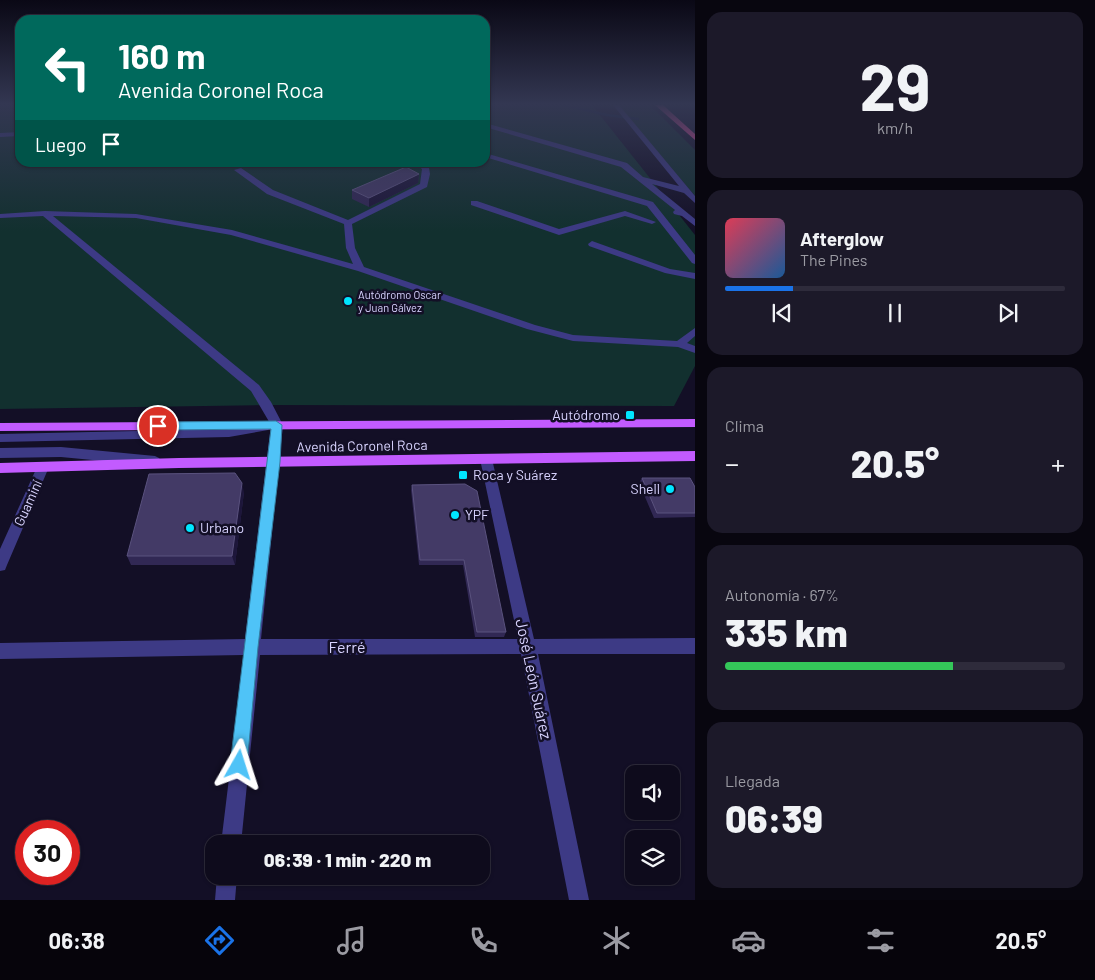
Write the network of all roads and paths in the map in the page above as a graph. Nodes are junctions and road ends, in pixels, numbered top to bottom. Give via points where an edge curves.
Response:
1 (560, 147) edge
2 (651, 147) edge
3 (490, 156) edge
4 (424, 167) edge
5 (238, 170) dead end
6 (642, 179) junction
7 (687, 191) junction
8 (695, 200) edge
9 (474, 203) dead end
10 (650, 204) junction
11 (45, 213) junction
12 (683, 213) junction
13 (695, 215) edge
14 (0, 216) edge
15 (652, 222) dead end
16 (348, 223) junction
17 (695, 224) edge
18 (592, 244) dead end
19 (695, 261) edge
20 (362, 270) junction
21 (695, 276) edge
22 (695, 331) edge
23 (680, 344) junction
24 (695, 350) edge
25 (695, 423) edge
26 (276, 425) junction
27 (0, 427) edge
28 (0, 438) edge
29 (0, 453) edge
30 (695, 456) edge
31 (486, 459) junction
32 (274, 462) junction
33 (179, 463) junction
34 (43, 467) junction
35 (0, 468) edge
36 (0, 565) edge
37 (695, 646) edge
38 (251, 647) junction
39 (528, 647) junction
40 (0, 651) edge
41 (232, 835) edge
42 (226, 885) edge
43 (225, 900) edge
44 (579, 900) edge

1 - 6 street via 624,165
2 - 7 street
3 - 10 street
4 - 16 street via 424,184
5 - 16 street via 270,192
6 - 7 street
6 - 12 street
7 - 8 street
9 - 15 street via 559,232 625,213
10 - 12 street
10 - 19 street
11 - 14 street
11 - 20 street via 136,216 222,232
11 - 26 street via 255,388
12 - 13 street
12 - 17 street
16 - 20 street via 352,258
18 - 21 street via 668,271
20 - 23 street via 573,338
22 - 23 street
23 - 24 street
25 - 26 main road, Avenida Coronel Roca
26 - 27 main road, Avenida Coronel Roca
26 - 28 street via 229,433
26 - 32 street
29 - 33 street via 61,452
30 - 31 main road, Avenida Coronel Roca
31 - 32 main road, Avenida Coronel Roca
31 - 39 street, José León Suárez
32 - 33 main road, Avenida Coronel Roca
32 - 38 street
33 - 34 main road, Avenida Coronel Roca
34 - 35 main road, Avenida Coronel Roca
34 - 36 street, Guaminí
37 - 39 street, Ferré
38 - 39 street, Ferré
38 - 40 street, Ferré
38 - 41 street
39 - 44 street, José León Suárez
42 - 43 street

